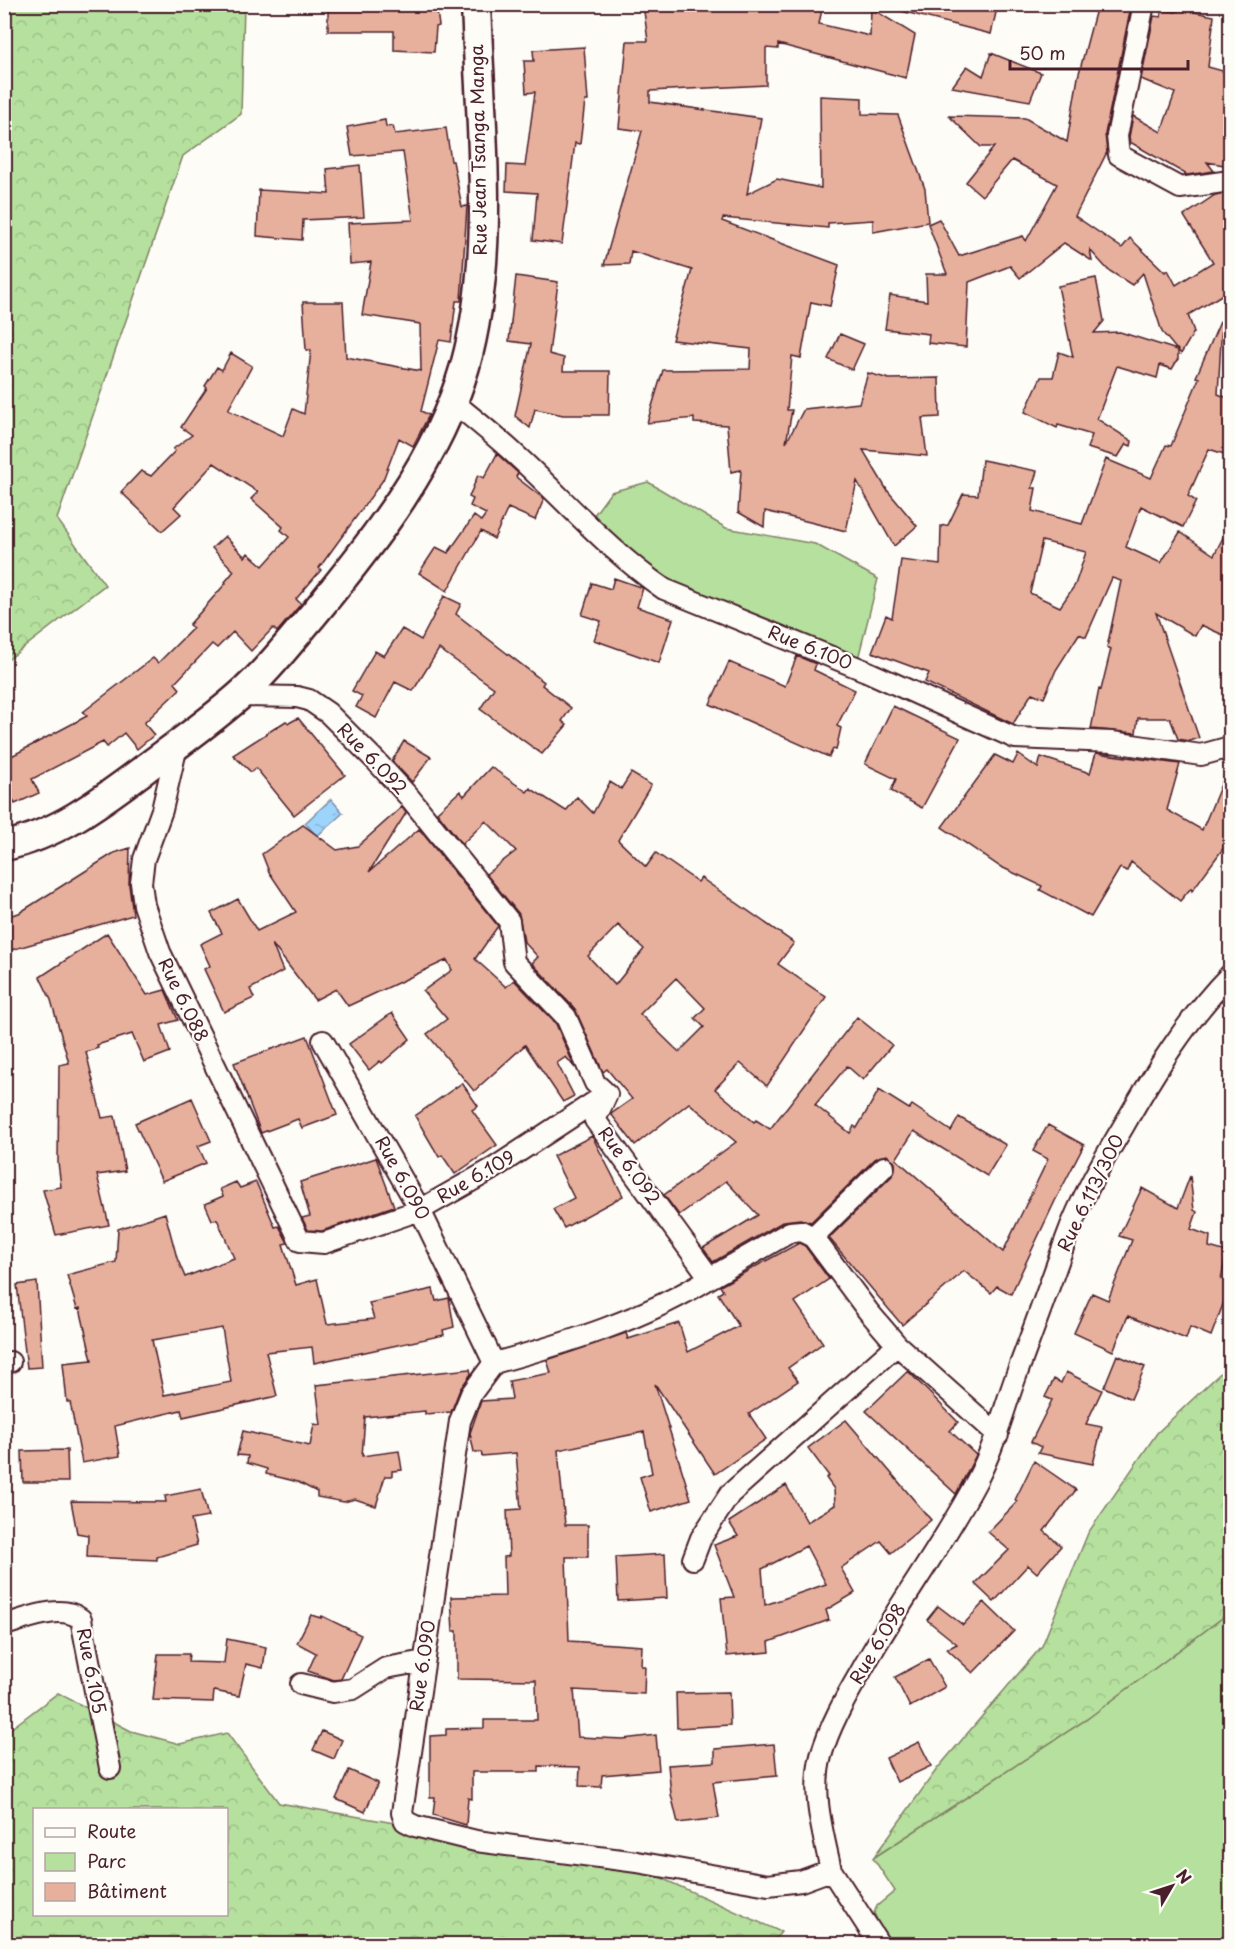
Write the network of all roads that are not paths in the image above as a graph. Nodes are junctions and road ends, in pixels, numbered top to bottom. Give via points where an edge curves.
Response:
1 (476, 4) edge
2 (1144, 4) edge
3 (1230, 181) edge
4 (452, 401) junction
5 (240, 696) junction
6 (177, 746) junction
7 (1230, 747) edge
8 (4, 846) edge
9 (1230, 975) edge
10 (323, 1041) dead end
11 (607, 1094) junction
12 (884, 1167) dead end
13 (420, 1210) junction
14 (813, 1237) junction
15 (300, 1241) joint
16 (710, 1278) junction
17 (897, 1345) junction
18 (494, 1363) junction
19 (998, 1435) junction
20 (693, 1559) dead end
21 (4, 1625) edge
22 (424, 1661) junction
23 (301, 1684) dead end
24 (110, 1768) dead end
25 (831, 1870) junction
26 (879, 1944) edge

1 - 4 street, Rue Jean Tsanga Manga via 484,246 465,365
2 - 3 street via 1117,136 1119,154 1180,188
4 - 5 street, Rue Jean Tsanga Manga via 442,427 406,490 350,569
4 - 7 street, Rue 6.100 via 664,589 866,671 1015,738 1112,742 1201,755
5 - 6 street, Rue Jean Tsanga Manga
5 - 11 street, Rue 6.092 via 309,700 328,713 376,761 509,921 514,962 566,1017 595,1083
6 - 8 street, Rue Jean Tsanga Manga via 99,803 60,826
6 - 15 street, Rue 6.088 via 162,810 144,859 144,905 160,952
9 - 19 street, Rue 6.113/300 via 1206,1000 1153,1075 1103,1160 1067,1236
10 - 13 street, Rue 6.090
11 - 13 street, Rue 6.109 via 494,1168
11 - 16 street, Rue 6.092 via 595,1119
12 - 14 street
13 - 15 street, Rue 6.109 via 324,1243
13 - 18 street, Rue 6.090
14 - 16 street via 801,1231 790,1232
14 - 17 street
16 - 18 street via 678,1298 563,1344
17 - 19 street
17 - 20 street via 730,1494 701,1538
18 - 22 street, Rue 6.090 via 471,1394 460,1421
19 - 25 street, Rue 6.098 via 929,1563 891,1618 851,1689 821,1756 819,1817
21 - 24 street, Rue 6.105 via 62,1611 73,1612 81,1619
22 - 23 street via 386,1668 353,1689 333,1692
22 - 25 street, Rue 6.090 via 402,1813 405,1821 476,1841 637,1862 768,1885 801,1881
25 - 26 street

